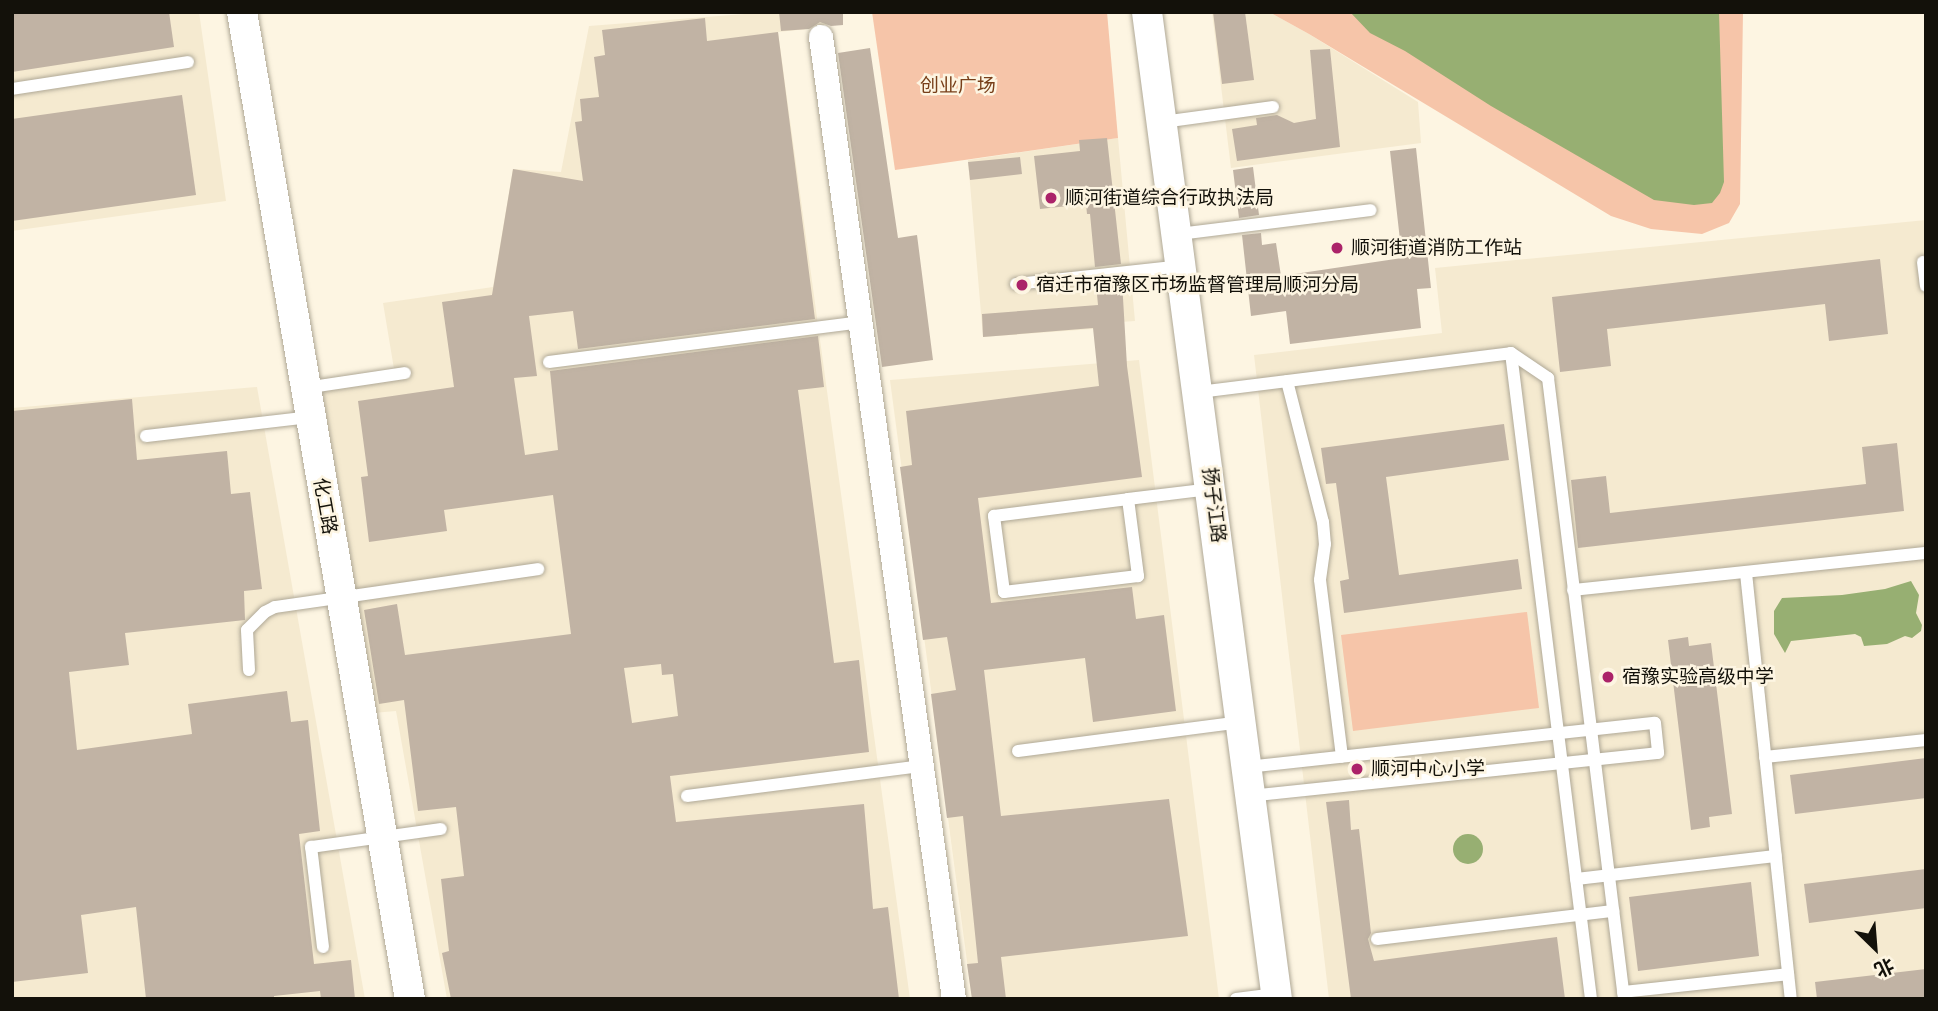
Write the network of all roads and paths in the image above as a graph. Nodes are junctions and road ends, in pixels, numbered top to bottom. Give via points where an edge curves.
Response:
1 (242, 12) edge
2 (1147, 12) edge
3 (821, 37) dead end
4 (188, 62) dead end
5 (12, 89) edge
6 (1273, 107) dead end
7 (1163, 122) junction
8 (1371, 210) dead end
9 (1179, 234) junction
10 (1923, 262) dead end
11 (1183, 266) junction
12 (1016, 284) dead end
13 (1926, 286) edge
14 (861, 322) junction
15 (1511, 353) junction
16 (549, 362) dead end
17 (405, 373) dead end
18 (1287, 381) junction
19 (305, 388) junction
20 (1199, 392) junction
21 (310, 417) junction
22 (146, 436) dead end
23 (1212, 489) junction
24 (1128, 499) junction
25 (1926, 553) edge
26 (538, 569) dead end
27 (1746, 573) junction
28 (1573, 590) junction
29 (341, 597) junction
30 (249, 670) dead end
31 (1241, 722) junction
32 (1591, 730) junction
33 (1558, 733) junction
34 (1926, 740) edge
35 (1018, 751) dead end
36 (1342, 757) junction
37 (1765, 757) junction
38 (1595, 760) junction
39 (1561, 763) junction
40 (922, 766) junction
41 (1249, 781) junction
42 (687, 796) dead end
43 (441, 829) dead end
44 (382, 837) junction
45 (1776, 856) junction
46 (1609, 875) junction
47 (1576, 879) junction
48 (1613, 911) junction
49 (1580, 915) junction
50 (1377, 939) dead end
51 (323, 947) dead end
52 (1788, 974) junction
53 (1624, 995) edge
54 (1276, 996) edge
55 (410, 999) edge
56 (954, 999) edge
57 (1236, 999) edge
58 (1591, 999) edge
59 (1791, 999) edge

1 - 19 street, 化工路
2 - 7 street, 扬子江路
3 - 14 street
4 - 5 lane
6 - 7 lane
7 - 9 street, 扬子江路
8 - 9 lane
9 - 11 street, 扬子江路
10 - 13 lane
11 - 12 lane
11 - 20 street, 扬子江路
14 - 16 lane
14 - 40 street
15 - 18 lane
15 - 28 lane via 1548,378
15 - 33 lane
17 - 19 lane
18 - 20 lane
18 - 36 lane via 1323,522 1320,580
19 - 21 street, 化工路
20 - 23 street, 扬子江路
21 - 22 lane
21 - 29 street, 化工路
23 - 24 lane
23 - 31 street, 扬子江路
24 - 24 lane via 995,516 1004,592 1138,576
25 - 27 lane
26 - 29 lane
27 - 28 lane
27 - 37 lane
28 - 32 lane
29 - 30 lane via 265,612 247,630
29 - 44 street, 化工路
31 - 35 lane
31 - 41 street, 扬子江路
32 - 33 lane
32 - 38 lane
32 - 38 lane via 1655,723 1658,754
33 - 36 lane
33 - 39 lane
34 - 37 lane
36 - 41 lane
37 - 45 lane
38 - 39 lane
38 - 46 lane
39 - 41 lane
39 - 47 lane
40 - 42 lane
40 - 56 street
41 - 54 street, 扬子江路
43 - 44 lane
44 - 51 lane via 311,847
44 - 55 street, 化工路
45 - 46 lane
45 - 52 lane
46 - 47 lane
46 - 48 lane
47 - 49 lane
48 - 49 lane
48 - 53 lane
49 - 50 lane
49 - 58 lane
52 - 53 lane
52 - 59 lane
54 - 57 lane

